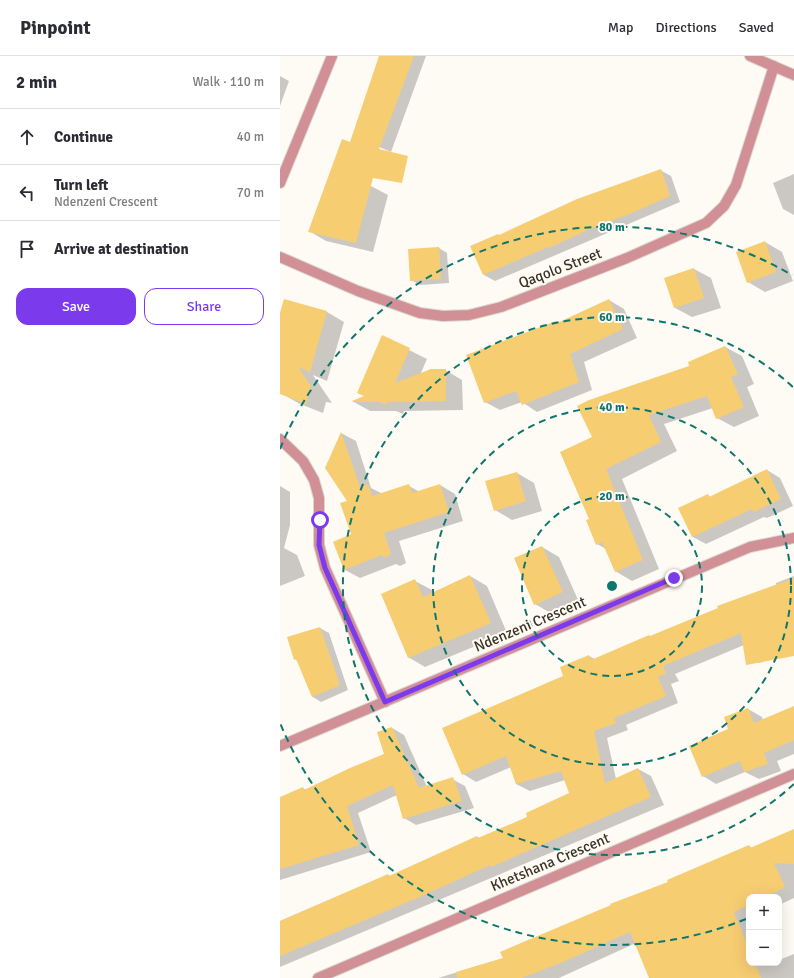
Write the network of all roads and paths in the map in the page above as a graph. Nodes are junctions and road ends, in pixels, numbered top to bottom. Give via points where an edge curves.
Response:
1 (332, 56) edge
2 (750, 56) edge
3 (774, 66) junction
4 (794, 75) edge
5 (280, 183) edge
6 (280, 257) edge
7 (280, 439) edge
8 (794, 538) edge
9 (385, 702) junction
10 (280, 746) edge
11 (794, 774) edge
12 (318, 978) edge

1 - 5 street
2 - 3 street
3 - 4 street
3 - 6 street, Qaqolo Street via 736,185 724,206 706,223 627,258 501,307 469,315 443,316 420,313 358,291
7 - 9 street via 303,462 314,480 319,498 319,545 325,568
8 - 9 street, Ndenzeni Crescent via 750,547
9 - 10 street, Ndenzeni Crescent
11 - 12 street, Khetshana Crescent

